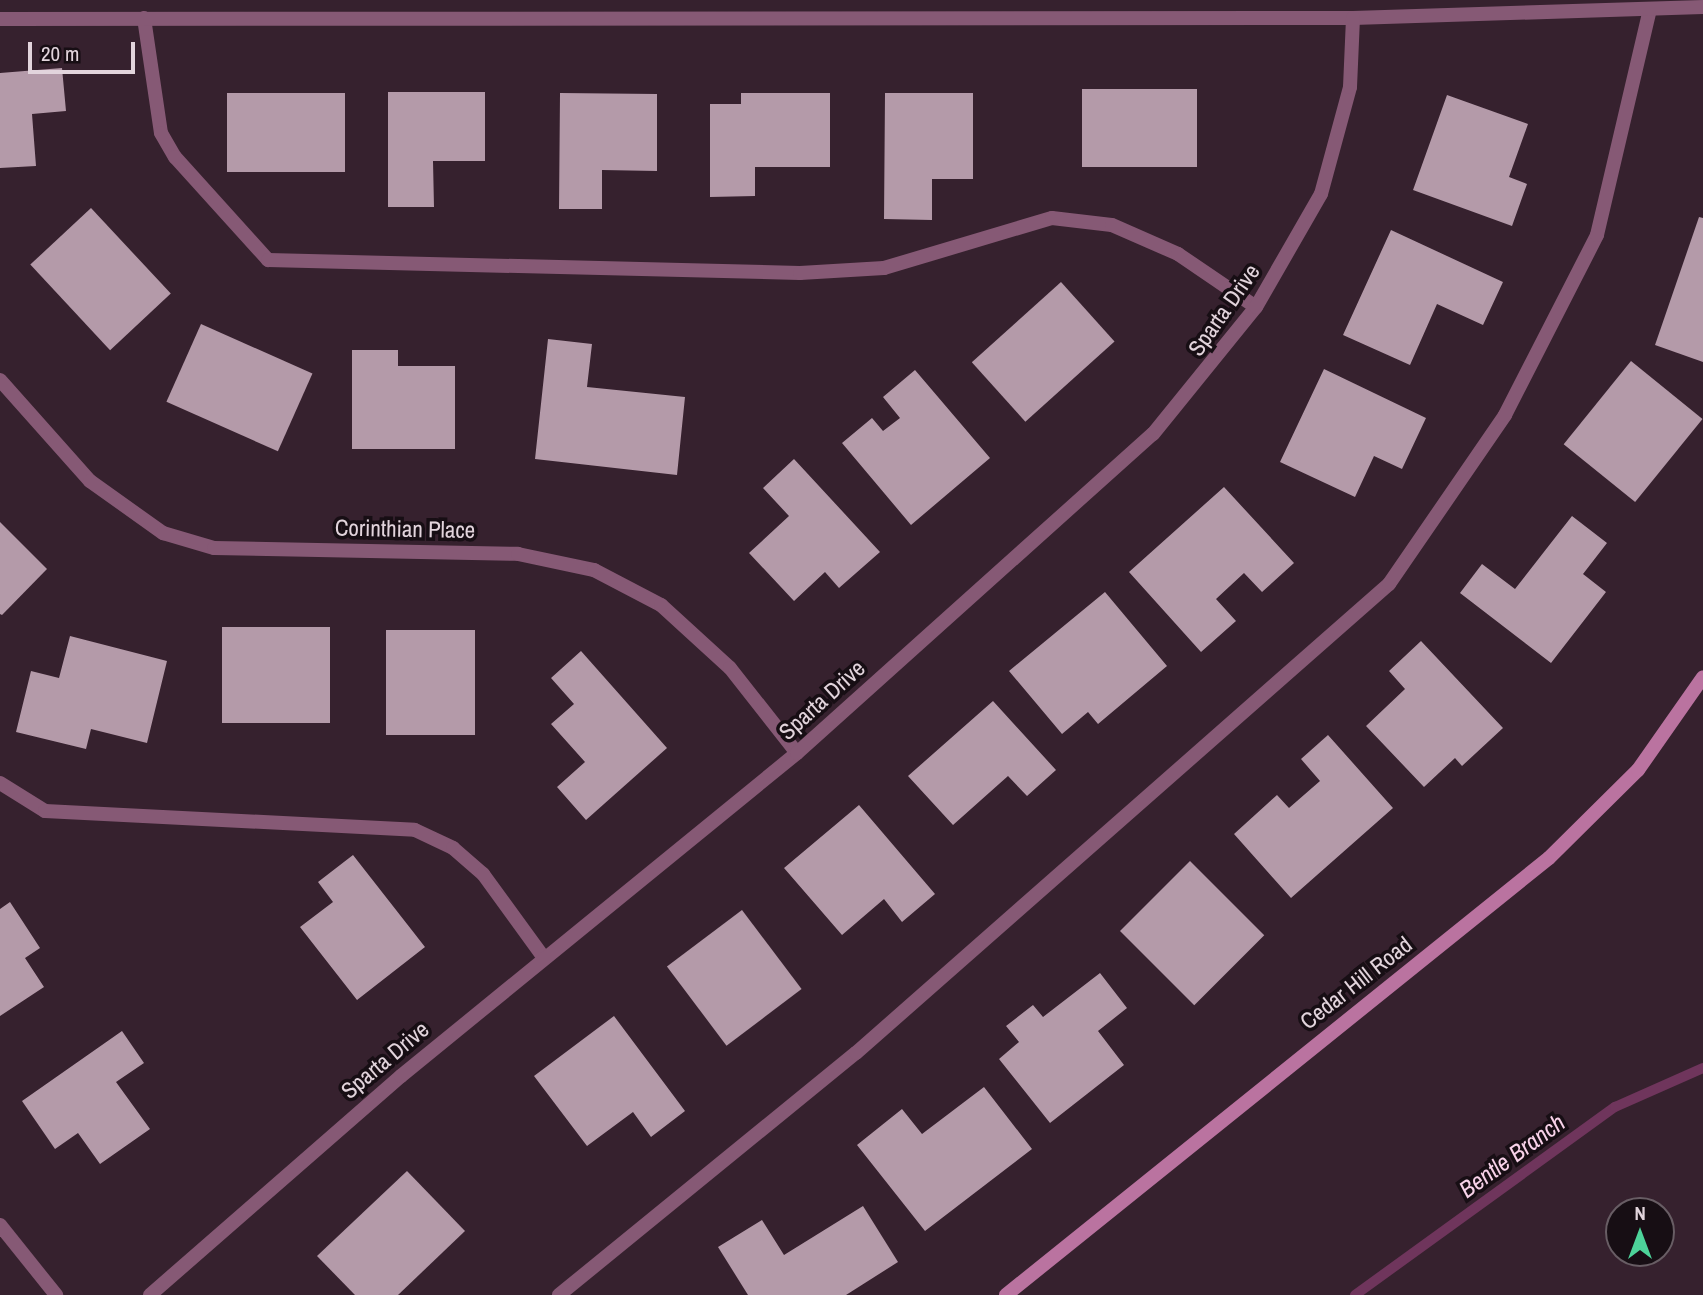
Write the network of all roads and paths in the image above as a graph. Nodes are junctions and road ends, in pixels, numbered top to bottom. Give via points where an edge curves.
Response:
1 (1703, 8) edge
2 (1650, 9) junction
3 (144, 18) junction
4 (1353, 18) junction
5 (0, 19) edge
6 (1256, 307) junction
7 (0, 380) edge
8 (1703, 677) edge
9 (797, 753) junction
10 (0, 783) edge
11 (544, 958) junction
12 (0, 1225) edge
13 (56, 1295) edge
14 (149, 1295) edge
15 (559, 1295) edge
16 (1006, 1295) edge

1 - 2 street
2 - 4 street
2 - 15 street via 1597,235 1505,415 1389,584 856,1053
3 - 4 street
3 - 5 street
3 - 6 street via 161,133 268,260 800,273 908,263 1052,218 1112,225 1178,254
4 - 6 street, Sparta Drive via 1350,87 1325,181
6 - 9 street, Sparta Drive via 1153,434
7 - 9 street, Corinthian Place via 90,481 163,533 214,548 518,554 594,570 661,605 730,668
8 - 16 street, Cedar Hill Road via 1638,770 1549,858
9 - 11 street, Sparta Drive
10 - 11 street via 45,811 415,830 453,848 484,874
11 - 14 street, Sparta Drive
12 - 13 street

